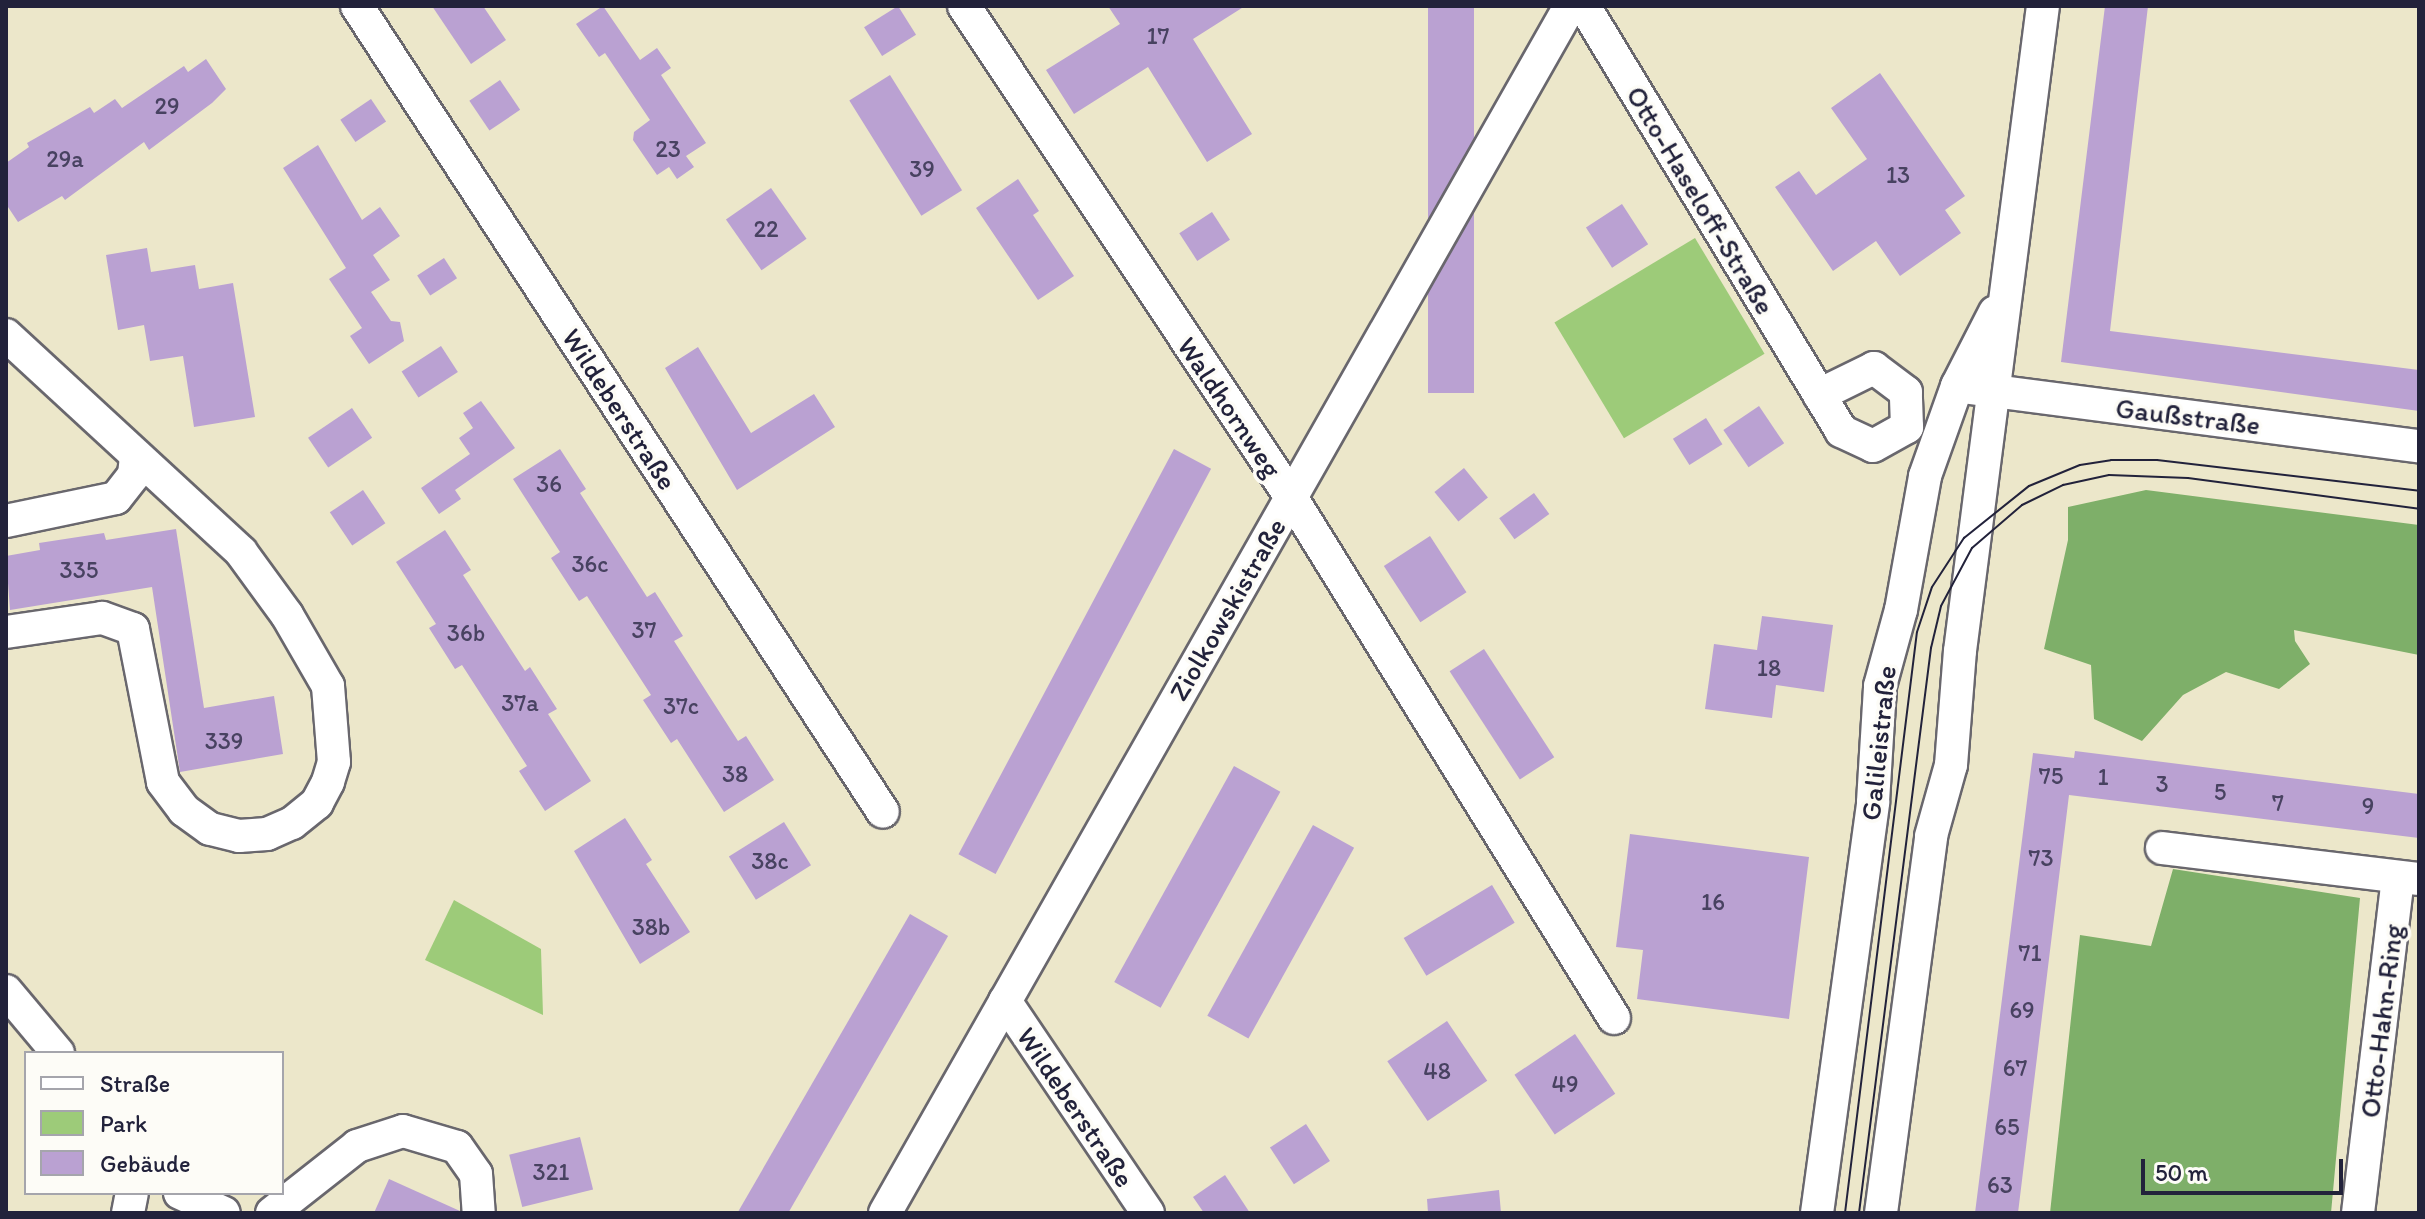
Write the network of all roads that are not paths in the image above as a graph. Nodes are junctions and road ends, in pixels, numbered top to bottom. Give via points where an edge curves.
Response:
1 (357, 6) edge
2 (964, 6) edge
3 (1570, 6) edge
4 (1584, 6) edge
5 (2043, 6) edge
6 (2005, 292) junction
7 (6, 335) edge
8 (1957, 386) junction
9 (1992, 392) junction
10 (1819, 395) dead end
11 (2419, 446) edge
12 (136, 456) junction
13 (1291, 497) junction
14 (6, 521) edge
15 (6, 632) edge
16 (883, 812) dead end
17 (2162, 848) dead end
18 (2408, 878) edge
19 (6, 991) edge
20 (1005, 1001) junction
21 (1614, 1018) dead end
22 (56, 1051) edge
23 (184, 1195) edge
24 (224, 1213) edge
25 (272, 1213) edge
26 (479, 1213) edge
27 (885, 1213) edge
28 (1148, 1213) edge
29 (1817, 1213) edge
30 (1881, 1213) edge
31 (2358, 1213) edge

1 - 16 street, Wildeberstraße
2 - 13 street, Waldhornweg
3 - 13 street, Ziolkowskistraße
4 - 10 street, Otto-Haseloff-Straße
5 - 6 street, Galileistraße
6 - 8 street, Galileistraße
6 - 9 street, Galileistraße
7 - 12 street
8 - 9 street, Gaußstraße
8 - 29 street, Galileistraße via 1925,476 1901,610 1880,686 1873,802
9 - 11 street, Gaußstraße
9 - 30 street, Galileistraße via 1957,669 1951,765 1931,836
12 - 14 street via 134,475 116,498
12 - 15 street via 241,552 287,615 328,686 334,762 317,803 267,834 239,836 210,829 184,810 163,782 133,629 102,618
13 - 20 street, Ziolkowskistraße
13 - 21 street, Waldhornweg
17 - 18 street, Otto-Hahn-Ring
18 - 31 street, Otto-Hahn-Ring
19 - 22 street
20 - 27 street, Ziolkowskistraße
20 - 28 street, Wildeberstraße
23 - 24 street
25 - 26 street via 357,1146 403,1131 457,1147 476,1174

